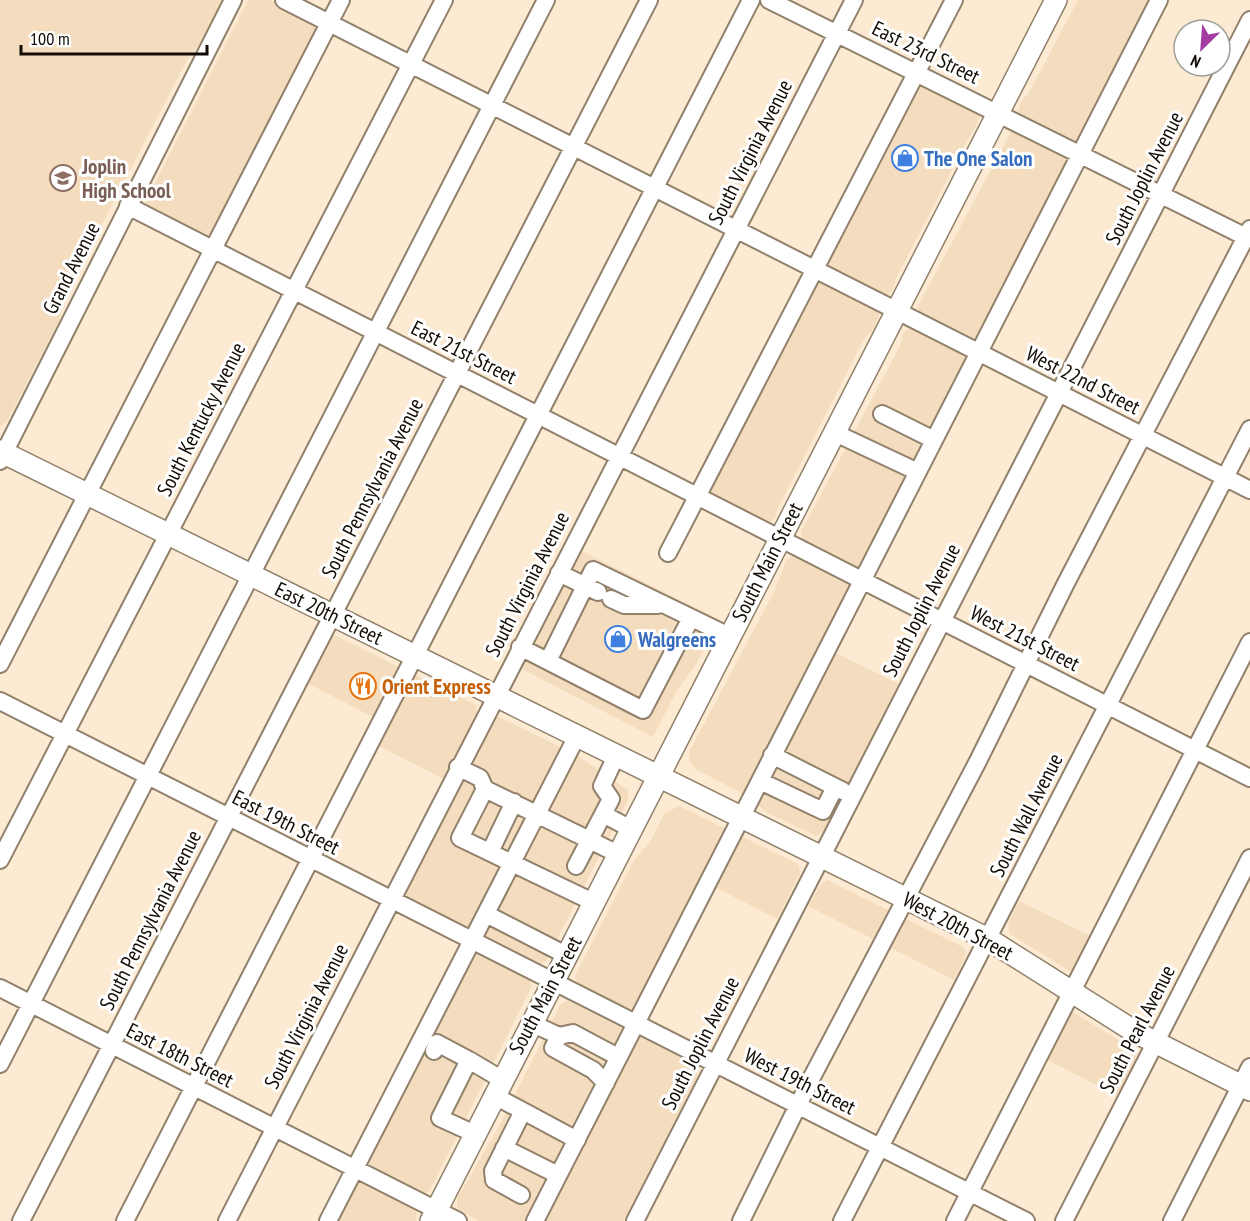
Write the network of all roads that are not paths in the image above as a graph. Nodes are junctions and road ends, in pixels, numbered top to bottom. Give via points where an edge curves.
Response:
1 (233, 0) edge
2 (284, 0) edge
3 (341, 0) edge
4 (444, 0) edge
5 (546, 0) edge
6 (649, 0) edge
7 (751, 0) edge
8 (769, 0) edge
9 (854, 0) edge
10 (954, 0) edge
11 (1056, 0) edge
12 (1159, 0) edge
13 (1250, 20) edge
14 (329, 23) junction
15 (837, 33) junction
16 (411, 64) junction
17 (916, 73) junction
18 (492, 105) junction
19 (998, 113) junction
20 (572, 147) junction
21 (1080, 154) junction
22 (654, 188) junction
23 (1161, 194) junction
24 (128, 206) junction
25 (735, 230) junction
26 (1249, 235) edge
27 (213, 249) junction
28 (816, 270) junction
29 (292, 290) junction
30 (896, 311) junction
31 (375, 332) junction
32 (979, 352) junction
33 (456, 373) junction
34 (1059, 392) junction
35 (882, 414) dead end
36 (538, 415) junction
37 (1250, 429) edge
38 (833, 432) junction
39 (1142, 435) junction
40 (934, 440) junction
41 (1, 455) edge
42 (618, 456) junction
43 (918, 472) junction
44 (1225, 477) junction
45 (1250, 490) edge
46 (87, 495) junction
47 (698, 497) junction
48 (169, 534) junction
49 (779, 538) junction
50 (668, 554) dead end
51 (559, 573) junction
52 (251, 575) junction
53 (862, 580) junction
54 (598, 592) junction
55 (665, 605) junction
56 (332, 615) junction
57 (691, 618) junction
58 (941, 620) junction
59 (729, 636) junction
60 (1250, 642) edge
61 (520, 647) junction
62 (415, 656) junction
63 (548, 661) junction
64 (1026, 663) junction
65 (0, 664) edge
66 (495, 695) junction
67 (0, 701) edge
68 (1108, 705) junction
69 (64, 733) junction
70 (578, 736) junction
71 (1195, 749) junction
72 (772, 755) junction
73 (616, 756) junction
74 (458, 767) junction
75 (148, 776) junction
76 (657, 776) junction
77 (1250, 778) edge
78 (760, 781) junction
79 (835, 787) junction
80 (485, 789) junction
81 (852, 795) junction
82 (514, 802) junction
83 (537, 814) junction
84 (603, 814) junction
85 (741, 816) junction
86 (229, 818) junction
87 (631, 829) junction
88 (590, 839) junction
89 (490, 852) junction
90 (618, 854) junction
91 (821, 855) junction
92 (1250, 858) edge
93 (311, 859) junction
94 (0, 860) edge
95 (512, 863) junction
96 (576, 866) dead end
97 (905, 897) junction
98 (390, 899) junction
99 (593, 903) junction
100 (486, 914) junction
101 (988, 939) junction
102 (472, 941) junction
103 (567, 955) junction
104 (553, 982) junction
105 (0, 988) edge
106 (1072, 991) junction
107 (31, 1004) junction
108 (531, 1023) junction
109 (636, 1023) junction
110 (559, 1036) junction
111 (1155, 1043) junction
112 (111, 1046) junction
113 (434, 1051) dead end
114 (618, 1058) junction
115 (469, 1060) junction
116 (715, 1063) junction
117 (0, 1064) edge
118 (1247, 1081) edge
119 (606, 1083) junction
120 (194, 1087) junction
121 (497, 1087) junction
122 (799, 1106) junction
123 (523, 1112) junction
124 (274, 1128) junction
125 (475, 1134) junction
126 (577, 1140) junction
127 (880, 1147) junction
128 (504, 1148) junction
129 (354, 1169) junction
130 (558, 1175) junction
131 (970, 1192) junction
132 (521, 1195) dead end
133 (433, 1216) edge
134 (21, 1221) edge
135 (125, 1221) edge
136 (227, 1221) edge
137 (328, 1221) edge
138 (458, 1221) edge
139 (535, 1221) edge
140 (635, 1221) edge
141 (741, 1221) edge
142 (842, 1221) edge
143 (955, 1221) edge
144 (1026, 1221) edge
145 (1064, 1221) edge
146 (1172, 1221) edge

1 - 24 street, Grand Avenue
2 - 14 street, West 22nd Street
3 - 14 street
4 - 16 street, South Kentucky Avenue
5 - 18 street
6 - 20 street, South Pennsylvania Avenue
7 - 22 street
8 - 15 street, East 23rd Street
9 - 15 street, South Virginia Avenue
10 - 17 street
11 - 19 main road, South Main Street
12 - 21 street
13 - 23 street, South Joplin Avenue
14 - 16 street, West 22nd Street
14 - 27 street
15 - 17 street, East 23rd Street
15 - 25 street, South Virginia Avenue
16 - 18 street, West 22nd Street
16 - 29 street, South Kentucky Avenue
17 - 19 street, East 23rd Street
17 - 28 street
18 - 20 street, West 22nd Street
18 - 31 street
19 - 21 street, East 23rd Street
19 - 30 main road, South Main Street
20 - 22 street, West 22nd Street
20 - 33 street, South Pennsylvania Avenue
21 - 23 street, East 23rd Street
21 - 32 street
22 - 25 street, West 22nd Street
22 - 36 street
23 - 26 street, East 23rd Street
23 - 34 street, South Joplin Avenue
24 - 27 street, East 21st Street
24 - 41 street, Grand Avenue
25 - 28 street, West 22nd Street
25 - 42 street, South Virginia Avenue
26 - 39 street
27 - 29 street, East 21st Street
27 - 46 street
28 - 30 street, West 22nd Street
28 - 47 street
29 - 31 street, East 21st Street
29 - 48 street, South Kentucky Avenue
30 - 32 street, West 22nd Street
30 - 38 main road, South Main Street
31 - 33 street, East 21st Street
31 - 52 street
32 - 34 street, West 22nd Street
32 - 40 street
33 - 36 street, East 21st Street
33 - 56 street, South Pennsylvania Avenue
34 - 39 street, West 22nd Street
34 - 58 street, South Joplin Avenue
35 - 40 street
36 - 42 street, East 21st Street
36 - 62 street
37 - 44 street, South Wall Avenue
38 - 43 street
38 - 49 main road, South Main Street
39 - 44 street, West 22nd Street
39 - 64 street
40 - 43 street
41 - 46 main road, East 20th Street
42 - 47 street, East 21st Street
42 - 51 street, South Virginia Avenue
43 - 53 street
44 - 45 street, West 22nd Street
44 - 68 street, South Wall Avenue
46 - 48 main road, East 20th Street
46 - 65 street
47 - 49 street, East 21st Street
47 - 50 street
48 - 52 main road, East 20th Street
48 - 69 street, South Kentucky Avenue
49 - 53 street, West 21st Street
49 - 59 main road, South Main Street
51 - 54 street
51 - 61 street, South Virginia Avenue
52 - 56 main road, East 20th Street
52 - 75 street
53 - 58 street, West 21st Street
53 - 72 street
54 - 55 street via 624,605
54 - 55 street via 593,570
54 - 63 street
55 - 57 street
56 - 62 main road, East 20th Street
56 - 86 street, South Pennsylvania Avenue
57 - 59 street
57 - 63 street via 643,710
58 - 64 street, West 21st Street
58 - 81 street, South Joplin Avenue
59 - 76 main road, South Main Street
60 - 71 street
61 - 63 street
61 - 66 street, South Virginia Avenue
62 - 66 main road, East 20th Street
62 - 93 street
64 - 68 street, West 21st Street
64 - 97 street
66 - 70 main road, East 20th Street
66 - 74 street, South Virginia Avenue
67 - 69 street, East 19th Street
68 - 71 street, West 21st Street
68 - 101 street, South Wall Avenue
69 - 75 street, East 19th Street
69 - 94 street, South Kentucky Avenue
70 - 73 main road, East 20th Street
70 - 83 street
71 - 77 street, West 21st Street
71 - 106 street
72 - 78 street
72 - 79 street
73 - 76 main road, East 20th Street
73 - 84 street via 602,786 611,799
74 - 80 street via 480,778
74 - 98 street, South Virginia Avenue
75 - 86 street, East 19th Street
75 - 107 street
76 - 85 main road, West 20th Street
76 - 87 main road, South Main Street
78 - 79 street via 823,811
78 - 85 street
79 - 81 street
80 - 82 street
80 - 89 street via 460,838
81 - 91 street, South Joplin Avenue
82 - 83 street
82 - 89 street
83 - 88 street
83 - 95 street
84 - 87 street
84 - 88 street
85 - 91 main road, West 20th Street
85 - 109 street
86 - 93 street, East 19th Street
86 - 112 street, South Pennsylvania Avenue
87 - 90 main road, South Main Street
88 - 90 street
88 - 96 street
89 - 95 street
90 - 99 main road, South Main Street
91 - 97 main road, West 20th Street
91 - 116 street, South Joplin Avenue
92 - 111 street, South Pearl Avenue
93 - 98 street, East 19th Street
93 - 120 street
95 - 99 street
95 - 100 street
97 - 101 main road, West 20th Street
97 - 122 street
98 - 102 street, East 19th Street
98 - 124 street, South Virginia Avenue
99 - 103 main road, South Main Street
100 - 102 street
100 - 103 street
101 - 106 main road, West 20th Street
101 - 127 street, South Wall Avenue
102 - 104 street, East 19th Street
102 - 129 street
103 - 104 main road, South Main Street
104 - 108 main road, South Main Street
104 - 109 street, West 19th Street
105 - 107 street, East 18th Street
106 - 111 main road, West 20th Street
106 - 131 street
107 - 112 street, East 18th Street
107 - 117 street
108 - 110 street
108 - 121 main road, South Main Street
109 - 114 street
109 - 116 street, West 19th Street
110 - 114 street via 573,1033
110 - 119 street via 553,1048 593,1070
111 - 118 main road, West 20th Street
111 - 145 street, South Pearl Avenue
112 - 120 street, East 18th Street
112 - 134 street, South Pennsylvania Avenue
113 - 115 street via 437,1043
114 - 119 street
115 - 121 street
115 - 125 street via 440,1118
116 - 122 street, West 19th Street
116 - 140 street, South Joplin Avenue
118 - 146 street
119 - 126 street
120 - 124 street, East 18th Street
120 - 135 street
121 - 123 street
121 - 125 main road, South Main Street
122 - 127 street, West 19th Street
122 - 141 street
123 - 126 street
123 - 128 street
124 - 129 street, East 18th Street
124 - 136 street, South Virginia Avenue
125 - 133 main road, South Main Street
126 - 130 street
127 - 131 street, West 19th Street
127 - 142 street, South Wall Avenue
128 - 130 street
128 - 132 street via 493,1171 494,1180
129 - 133 street, East 18th Street
129 - 137 street
130 - 139 street
131 - 143 street
131 - 144 street, West 19th Street
133 - 138 street, East 18th Street

